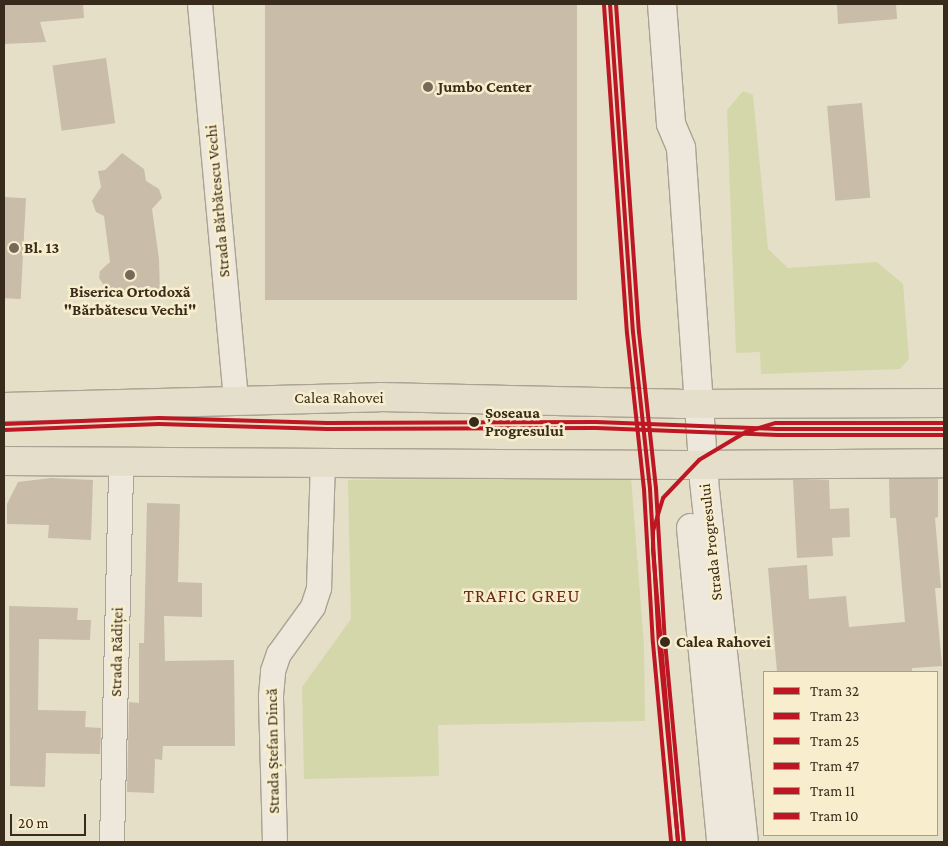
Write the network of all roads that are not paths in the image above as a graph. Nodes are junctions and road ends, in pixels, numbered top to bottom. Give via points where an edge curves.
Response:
1 (200, 4) edge
2 (662, 4) edge
3 (236, 399) junction
4 (944, 403) edge
5 (689, 404) junction
6 (4, 407) edge
7 (4, 461) edge
8 (122, 462) junction
9 (323, 462) junction
10 (944, 463) edge
11 (694, 465) junction
12 (112, 842) edge
13 (275, 842) edge
14 (721, 842) edge
15 (744, 842) edge

1 - 3 street, Strada Bărbătescu Vechi
2 - 5 main road, Strada Progresului via 671,124 681,148
3 - 5 main road, Calea Rahovei via 380,397
3 - 6 main road, Calea Rahovei
4 - 5 main road, Calea Rahovei
5 - 11 main road, Strada Progresului
7 - 8 main road
8 - 9 main road
8 - 12 street, Strada Rădiței
9 - 11 main road
9 - 13 street, Strada Ștefan Dincă via 319,588 313,607 279,654 273,671
10 - 11 main road
11 - 14 main road, Strada Progresului
11 - 15 main road, Strada Progresului

